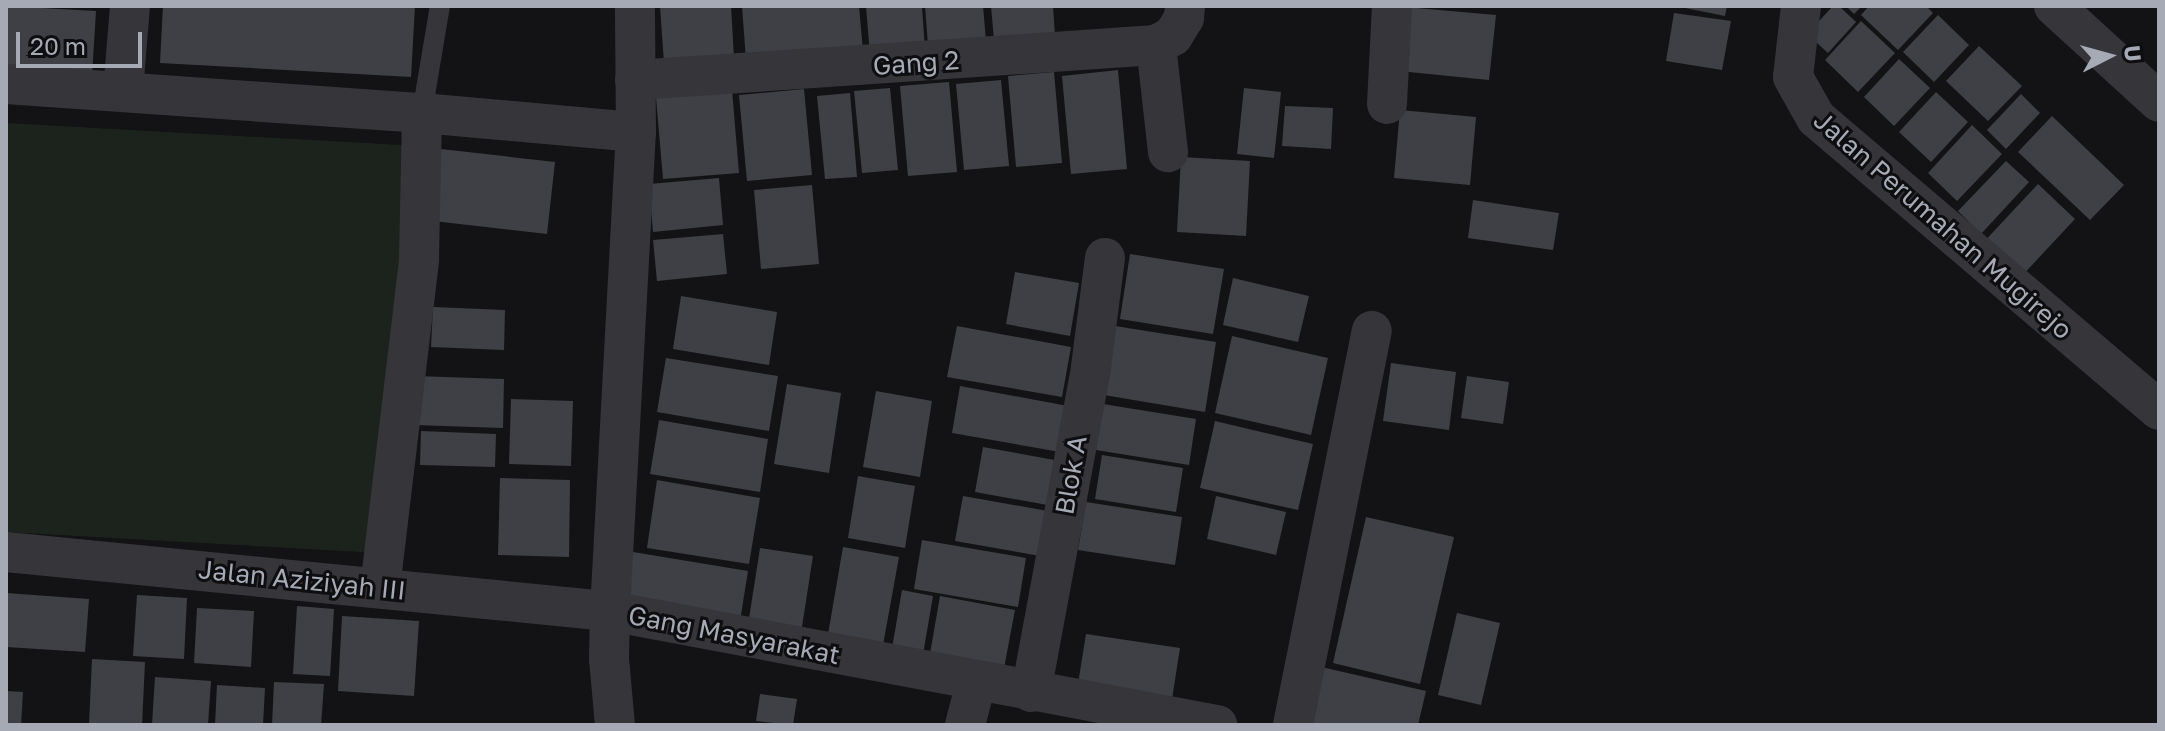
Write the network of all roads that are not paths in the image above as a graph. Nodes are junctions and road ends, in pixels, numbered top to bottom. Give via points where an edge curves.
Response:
1 (130, 6) edge
2 (440, 6) edge
3 (635, 6) edge
4 (1392, 6) edge
5 (1801, 6) edge
6 (2054, 6) edge
7 (1184, 12) edge
8 (1156, 45) junction
9 (635, 80) junction
10 (6, 84) edge
11 (123, 91) junction
12 (2159, 102) edge
13 (1387, 104) dead end
14 (422, 113) junction
15 (636, 132) junction
16 (1168, 152) dead end
17 (1105, 258) dead end
18 (1372, 331) dead end
19 (2159, 410) edge
20 (6, 552) edge
21 (380, 588) junction
22 (604, 611) junction
23 (976, 683) junction
24 (1031, 692) junction
25 (615, 725) edge
26 (965, 725) edge
27 (1217, 725) edge
28 (1293, 725) edge

1 - 11 street
2 - 14 lane
3 - 9 street, Gang Masyarakat
4 - 13 street
5 - 19 street, Jalan Perumahan Mugirejo via 1793,77 1816,118
6 - 12 street
7 - 8 street via 1173,36
8 - 9 street, Gang 2
8 - 16 street
9 - 15 street, Gang Masyarakat
10 - 11 street
11 - 14 street
14 - 15 street
14 - 21 street via 419,259
15 - 22 street, Gang Masyarakat
17 - 24 street, Blok A via 1091,367
18 - 28 street
20 - 21 street, Jalan Aziziyah III
21 - 22 street, Jalan Aziziyah III
22 - 23 street, Gang Masyarakat
22 - 25 street
23 - 24 street, Gang Masyarakat
23 - 26 street
24 - 27 street, Gang Masyarakat

